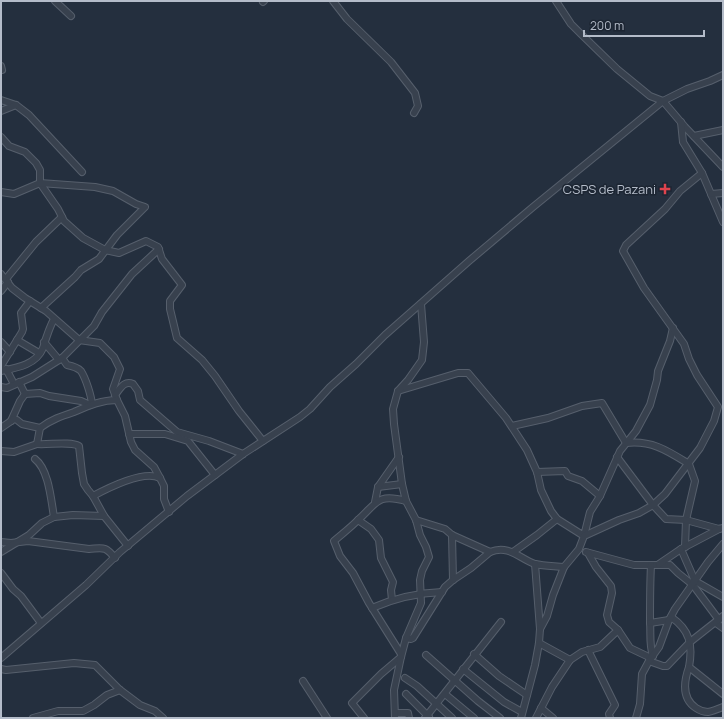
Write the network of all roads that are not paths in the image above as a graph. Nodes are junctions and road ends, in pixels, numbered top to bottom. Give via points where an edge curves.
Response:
1 (55, 1) edge
2 (333, 1) edge
3 (556, 1) edge
4 (71, 16) dead end
5 (723, 75) edge
6 (1, 100) edge
7 (663, 101) junction
8 (16, 105) junction
9 (1, 111) edge
10 (414, 113) dead end
11 (681, 122) junction
12 (723, 130) edge
13 (694, 136) junction
14 (1, 137) edge
15 (723, 167) edge
16 (82, 172) dead end
17 (702, 173) junction
18 (40, 183) junction
19 (1, 192) edge
20 (723, 193) edge
21 (711, 194) junction
22 (62, 217) junction
23 (723, 222) edge
24 (159, 249) junction
25 (105, 250) junction
26 (5, 279) edge
27 (1, 291) edge
28 (30, 301) junction
29 (421, 304) junction
30 (41, 308) junction
31 (54, 319) junction
32 (673, 328) junction
33 (17, 340) junction
34 (79, 340) junction
35 (1, 342) edge
36 (44, 342) junction
37 (10, 352) junction
38 (39, 353) junction
39 (61, 359) junction
40 (3, 365) edge
41 (17, 383) junction
42 (1, 387) edge
43 (398, 391) junction
44 (25, 394) junction
45 (116, 398) junction
46 (91, 405) junction
47 (718, 407) junction
48 (723, 415) edge
49 (11, 421) junction
50 (512, 426) junction
51 (1, 428) edge
52 (40, 428) junction
53 (129, 434) junction
54 (263, 441) junction
55 (626, 443) junction
56 (37, 444) junction
57 (1, 451) edge
58 (242, 454) junction
59 (399, 457) junction
60 (617, 457) junction
61 (35, 459) dead end
62 (689, 464) junction
63 (537, 472) junction
64 (215, 476) junction
65 (160, 478) junction
66 (402, 484) junction
67 (378, 486) junction
68 (93, 496) junction
69 (600, 496) junction
70 (406, 501) junction
71 (375, 502) junction
72 (653, 505) junction
73 (169, 512) junction
74 (104, 516) junction
75 (54, 517) junction
76 (557, 519) junction
77 (358, 520) junction
78 (416, 520) junction
79 (686, 520) junction
80 (721, 529) edge
81 (452, 535) junction
82 (584, 536) junction
83 (1, 542) edge
84 (19, 542) junction
85 (723, 544) edge
86 (128, 546) junction
87 (579, 548) junction
88 (683, 548) junction
89 (1, 552) edge
90 (490, 552) junction
91 (513, 552) junction
92 (588, 553) junction
93 (116, 558) junction
94 (535, 564) junction
95 (655, 565) junction
96 (564, 567) junction
97 (1, 573) edge
98 (453, 580) junction
99 (694, 583) junction
100 (420, 592) junction
101 (442, 592) junction
102 (723, 598) edge
103 (392, 600) junction
104 (372, 608) junction
105 (670, 619) junction
106 (719, 619) edge
107 (501, 622) dead end
108 (650, 622) junction
109 (41, 623) junction
110 (723, 628) edge
111 (540, 629) junction
112 (618, 630) junction
113 (406, 638) junction
114 (690, 642) junction
115 (539, 643) junction
116 (588, 650) junction
117 (426, 654) dead end
118 (474, 654) junction
119 (401, 656) junction
120 (1, 658) edge
121 (651, 659) junction
122 (570, 660) junction
123 (689, 667) junction
124 (1, 669) edge
125 (463, 669) junction
126 (405, 678) dead end
127 (303, 681) dead end
128 (454, 681) junction
129 (120, 690) junction
130 (406, 694) dead end
131 (445, 694) junction
132 (723, 694) edge
133 (528, 695) junction
134 (436, 705) junction
135 (723, 707) edge
136 (541, 708) junction
137 (521, 715) edge
138 (395, 716) edge
139 (428, 717) edge
140 (34, 718) edge
141 (163, 718) edge
142 (327, 718) edge
143 (364, 718) edge
144 (409, 718) edge
145 (452, 718) edge
146 (474, 718) edge
147 (500, 718) edge
148 (536, 718) edge
149 (553, 718) edge
150 (610, 718) edge
151 (636, 718) edge

1 - 4 street
2 - 10 street via 415,93 418,106
3 - 7 street via 571,24 617,69 650,96
5 - 7 street
6 - 8 street
7 - 11 street
7 - 29 street via 533,207
8 - 9 street
8 - 16 street via 29,115
11 - 13 street
11 - 17 street via 683,142
12 - 13 street
13 - 15 street
14 - 18 street via 9,146 25,152 36,163 40,170
17 - 21 street
17 - 32 street via 680,191 623,249 638,278
18 - 19 street via 14,194
18 - 22 street
18 - 25 street via 114,191 145,207 117,234
20 - 21 street
21 - 23 street
22 - 25 street via 83,238
22 - 26 street via 36,242
24 - 25 street via 146,241 119,253
24 - 34 street via 132,274 94,326
24 - 54 street via 162,259 182,285 170,301 177,338 216,376
25 - 30 street via 97,261 81,270
26 - 27 street
26 - 28 street via 12,288
28 - 30 street
28 - 33 street via 21,313 23,329
29 - 43 street via 424,342 422,360
29 - 54 street via 330,387 310,409
30 - 31 street
31 - 34 street
31 - 36 street
32 - 47 street via 684,344 697,375
32 - 55 street via 658,370 650,405
33 - 37 street
33 - 38 street
34 - 39 street
34 - 45 street via 100,343 114,357 120,369 113,389
35 - 37 street
36 - 38 street
36 - 39 street
37 - 40 street
38 - 40 street via 22,366
39 - 41 street
39 - 46 street via 81,372 91,397
40 - 41 street
41 - 42 street via 7,388
41 - 44 street
43 - 50 street via 458,373 466,373
43 - 59 street via 393,409
44 - 46 street via 40,392
44 - 49 street
45 - 46 street
45 - 53 street via 125,416
45 - 58 street via 123,385 133,384 140,400 177,432
46 - 52 street via 49,421
47 - 48 street
47 - 62 street via 714,421
49 - 51 street
49 - 52 street via 17,420 22,424
50 - 55 street via 548,418 572,408 601,403 604,404
50 - 63 street
52 - 56 street
53 - 64 street via 165,434 188,441
53 - 65 street via 133,446 154,467
54 - 58 street
55 - 60 street
55 - 62 street via 638,442 655,446
56 - 57 street via 14,452
56 - 68 street via 80,446 82,476
58 - 64 street
59 - 66 street
59 - 67 street
60 - 69 street
60 - 72 street
61 - 75 street via 47,480
62 - 72 street via 669,490
62 - 79 street via 695,481
63 - 69 street via 565,471
63 - 76 street via 544,497
64 - 73 street
65 - 68 street via 151,476 135,479
65 - 73 street
66 - 67 street
66 - 70 street
67 - 71 street
68 - 74 street
69 - 82 street via 590,512
70 - 71 street via 387,498
70 - 78 street
71 - 77 street
72 - 79 street via 666,519
72 - 82 street
73 - 86 street
74 - 75 street
74 - 86 street
75 - 84 street via 42,523 32,534
76 - 82 street
76 - 91 street
77 - 103 street via 371,529 380,541 381,558 393,582 390,590
77 - 104 street via 334,541 343,561 353,573
78 - 81 street via 445,529
78 - 100 street via 429,555 422,570
79 - 80 street
79 - 88 street
80 - 88 street
81 - 90 street
81 - 98 street
82 - 87 street
83 - 84 street
84 - 89 street
84 - 93 street via 89,549 105,548
85 - 99 street
86 - 93 street
87 - 92 street
87 - 96 street
88 - 95 street
88 - 99 street
90 - 91 street
90 - 98 street
91 - 94 street
92 - 95 street via 634,565
92 - 112 street via 611,586 612,593 606,615 609,622
93 - 109 street
94 - 96 street
94 - 111 street
95 - 99 street via 670,565
95 - 108 street
96 - 111 street via 548,616
97 - 109 street
98 - 101 street
99 - 102 street
99 - 105 street
99 - 106 street
100 - 101 street
100 - 103 street
100 - 113 street via 421,603
101 - 113 street via 413,638
103 - 104 street
104 - 119 street
105 - 108 street
105 - 114 street via 682,626
105 - 121 street via 659,647
106 - 110 street
106 - 114 street
107 - 118 street
108 - 121 street
109 - 120 street
111 - 115 street
112 - 116 street via 600,646
112 - 121 street via 630,648
113 - 119 street
114 - 121 street via 667,666
114 - 123 street
115 - 122 street
115 - 133 street
116 - 122 street
116 - 150 street via 615,705 609,714
117 - 128 street
118 - 125 street
118 - 133 street via 499,676
119 - 138 street via 395,684
119 - 143 street via 352,703
121 - 151 street via 642,674 640,704
122 - 136 street
123 - 132 street
123 - 135 street via 685,690 691,704 705,712
124 - 129 street via 92,664
125 - 128 street
125 - 137 street
126 - 134 street
127 - 142 street
128 - 131 street
128 - 147 street
129 - 140 street via 107,695 83,711 58,711
129 - 141 street
130 - 139 street
131 - 134 street
131 - 146 street
133 - 137 street
134 - 139 street
134 - 145 street
136 - 148 street
136 - 149 street
138 - 144 street via 408,713

